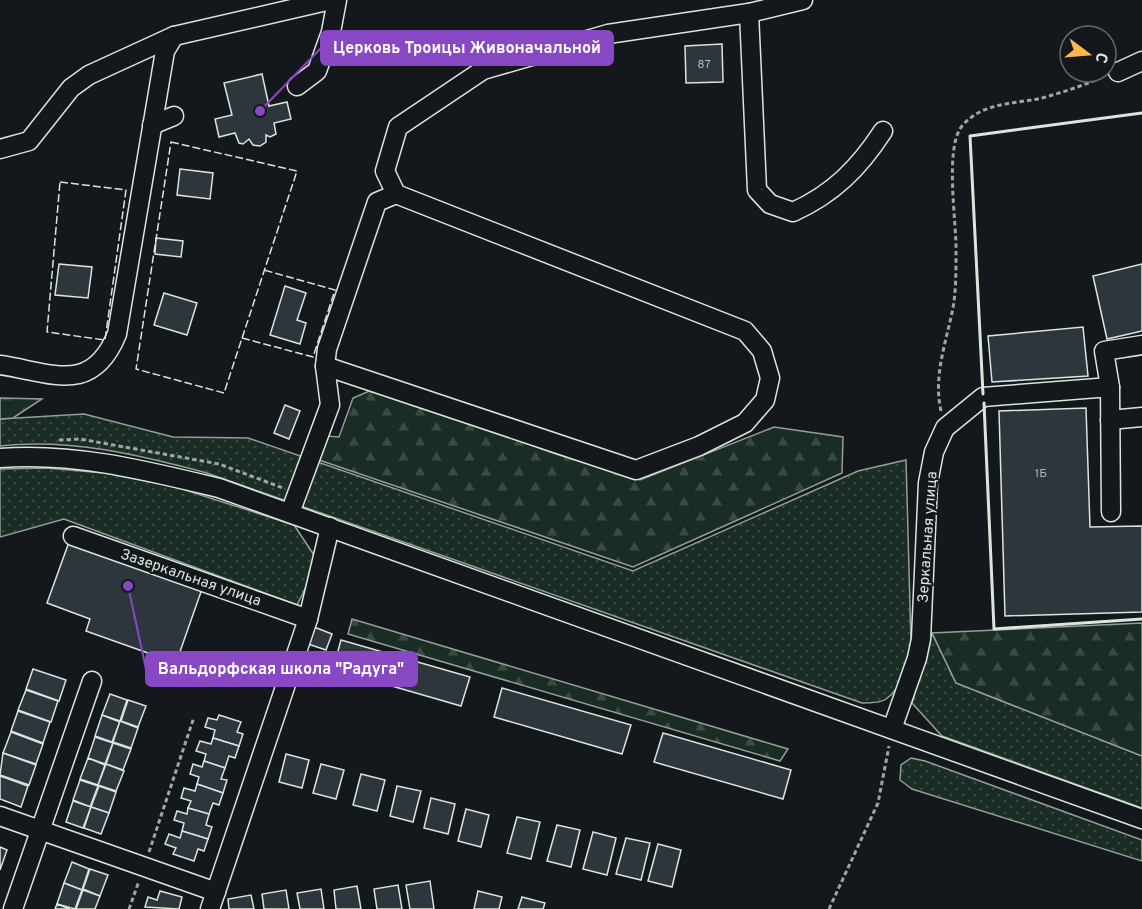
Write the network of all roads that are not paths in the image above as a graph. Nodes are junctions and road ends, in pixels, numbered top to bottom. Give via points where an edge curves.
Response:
1 (331, 0) edge
2 (337, 0) edge
3 (803, 0) edge
4 (749, 13) junction
5 (174, 36) junction
6 (1142, 60) edge
7 (1118, 72) dead end
8 (297, 86) dead end
9 (174, 116) dead end
10 (152, 125) junction
11 (883, 131) dead end
12 (0, 149) edge
13 (396, 194) junction
14 (1142, 345) edge
15 (0, 365) edge
16 (325, 366) junction
17 (1110, 387) junction
18 (1142, 417) edge
19 (1110, 420) junction
20 (0, 458) edge
21 (1112, 512) dead end
22 (290, 513) junction
23 (330, 527) junction
24 (74, 536) dead end
25 (308, 619) junction
26 (92, 681) dead end
27 (892, 729) junction
28 (0, 816) edge
29 (1142, 819) edge
30 (42, 830) junction
31 (213, 901) edge
32 (13, 909) edge

1 - 5 street
2 - 8 street via 317,71
3 - 4 street
4 - 11 street via 757,190 770,204 793,212 817,201 865,159
4 - 13 street via 608,34 483,70 398,127 386,171
5 - 10 street via 165,51
5 - 12 street via 89,75 71,88 29,141
6 - 7 street
9 - 10 street
10 - 15 street via 117,334 108,355 82,375
13 - 16 street via 376,202 327,349
13 - 16 street via 745,331 762,351 770,378 765,400 745,423 636,470
14 - 17 street via 1104,351
16 - 22 street via 330,405
17 - 19 street
17 - 27 street, Зеркальная улица via 983,398 945,428 934,452 928,483 921,639
18 - 19 street
19 - 21 street
20 - 22 street via 79,459 141,469 219,488
22 - 23 street
23 - 25 street
23 - 27 street
24 - 25 street, Зазеркальная улица
25 - 31 street
26 - 30 street
27 - 29 street
28 - 30 street
30 - 31 street via 144,866
30 - 32 street

